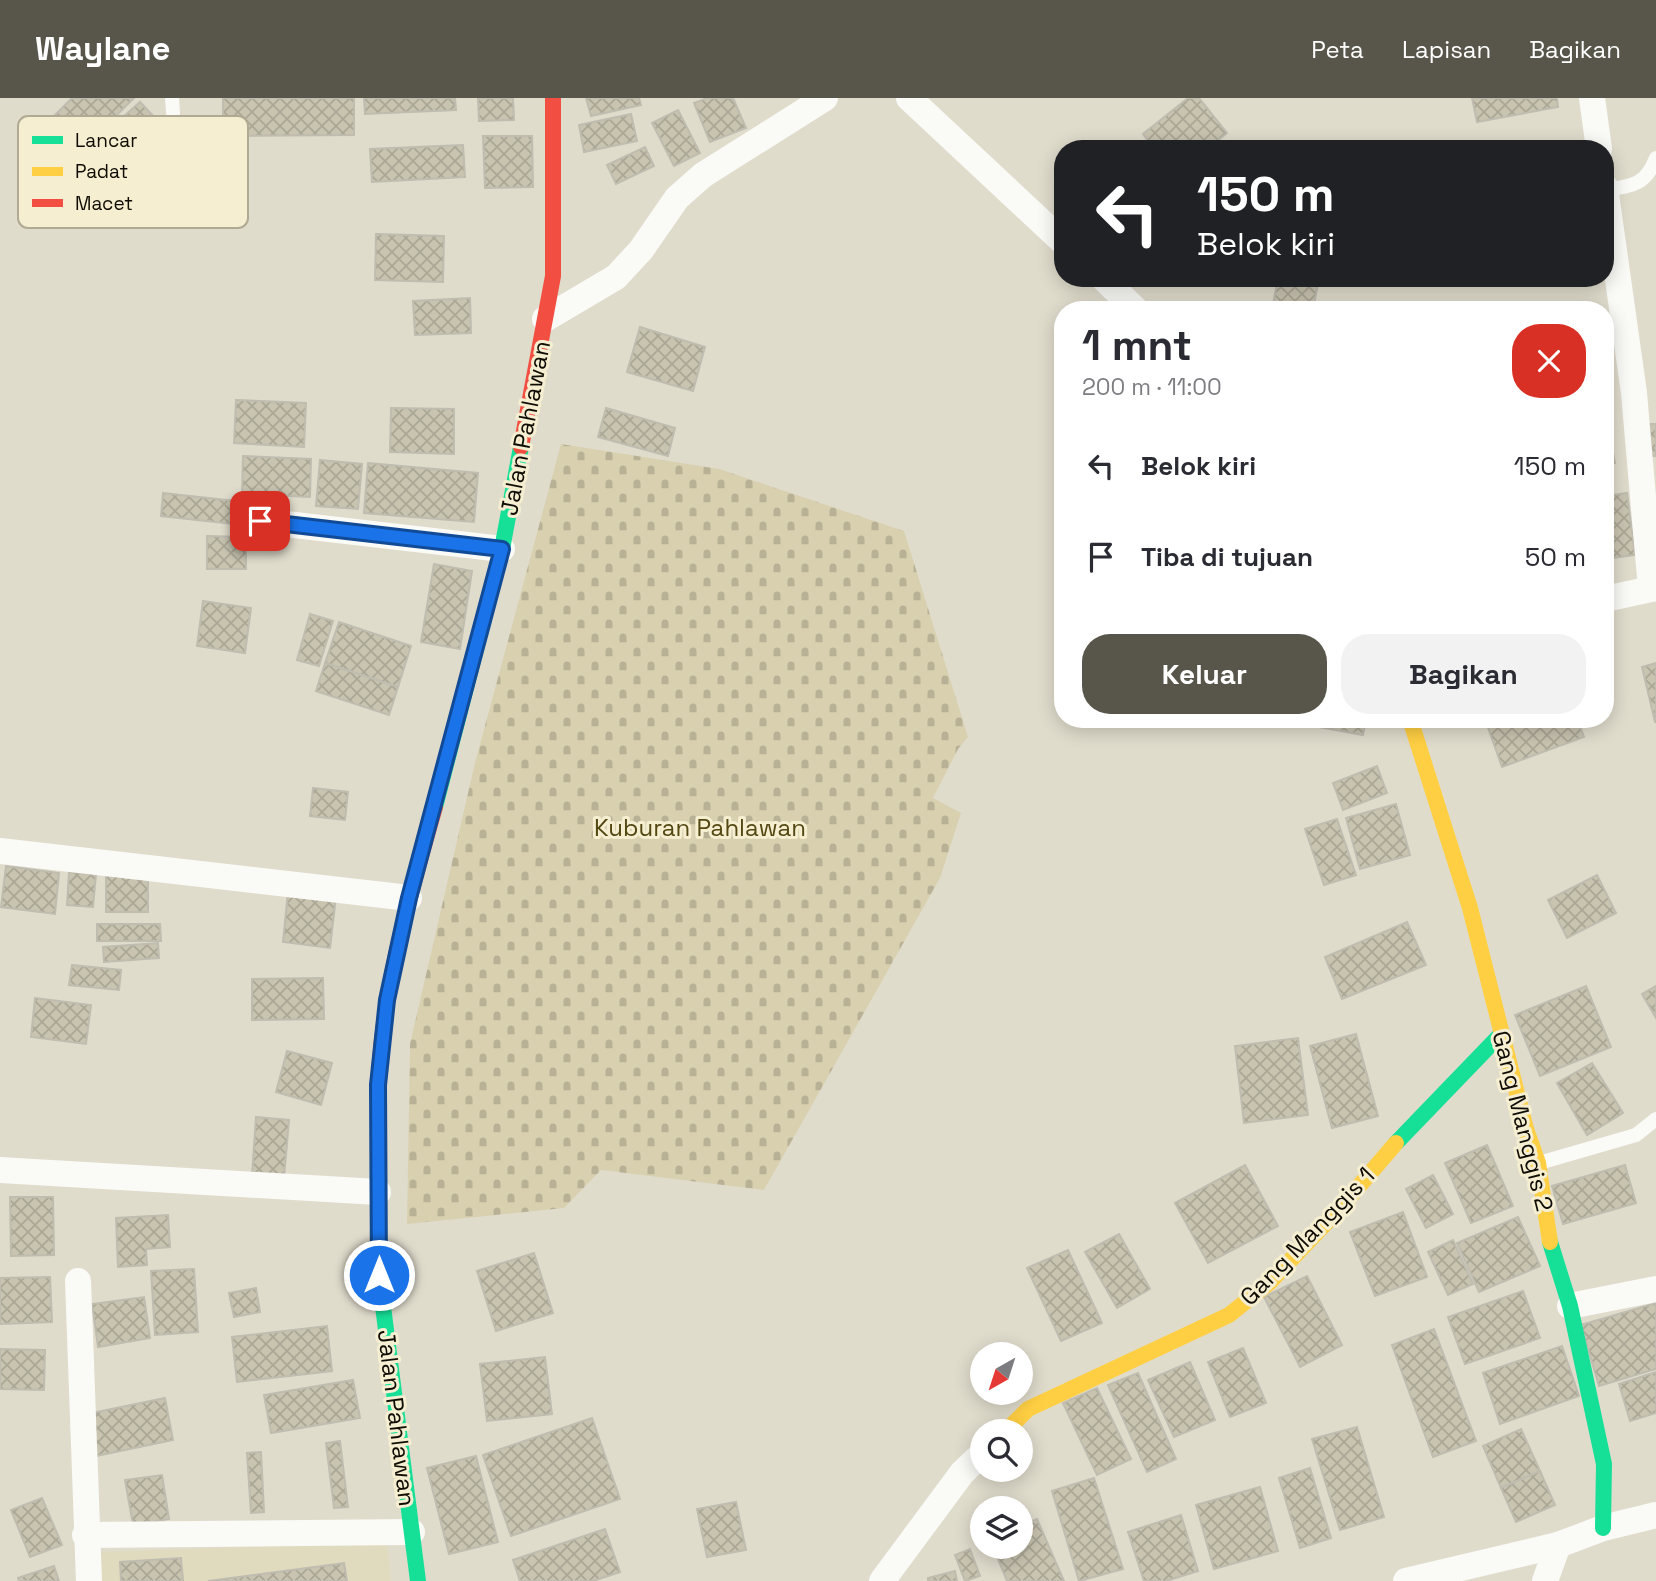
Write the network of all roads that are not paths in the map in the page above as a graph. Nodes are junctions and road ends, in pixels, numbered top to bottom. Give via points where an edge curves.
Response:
1 (553, 98) edge
2 (825, 98) edge
3 (909, 98) edge
4 (1592, 98) edge
5 (1598, 140) edge
6 (1656, 158) edge
7 (1614, 187) edge
8 (1054, 234) edge
9 (1614, 252) edge
10 (1112, 287) edge
11 (1127, 301) edge
12 (545, 319) junction
13 (260, 521) dead end
14 (502, 549) junction
15 (1653, 589) edge
16 (1614, 597) edge
17 (1413, 728) edge
18 (0, 851) edge
19 (409, 898) junction
20 (1502, 1034) junction
21 (1656, 1119) edge
22 (1538, 1163) junction
23 (0, 1170) edge
24 (378, 1192) junction
25 (78, 1281) dead end
26 (1656, 1289) edge
27 (1570, 1306) junction
28 (1018, 1419) edge
29 (970, 1465) edge
30 (1656, 1515) edge
31 (1603, 1528) junction
32 (412, 1532) junction
33 (85, 1535) junction
34 (1558, 1545) junction
35 (89, 1581) edge
36 (418, 1581) edge
37 (882, 1581) edge
38 (1406, 1581) edge
39 (1545, 1581) edge

1 - 12 main road, Jalan Pahlawan via 553,276
2 - 12 street via 703,175 677,198 641,250 615,277
3 - 8 street
4 - 5 street
6 - 7 lane via 1639,185
9 - 15 street via 1634,393
10 - 11 street
12 - 14 main road, Jalan Pahlawan
13 - 14 street
14 - 19 main road, Jalan Pahlawan
15 - 16 street
17 - 20 main road, Gang Manggis 2 via 1470,908
18 - 19 street
19 - 24 main road, Jalan Pahlawan via 387,1000 378,1085
20 - 22 main road, Gang Manggis 2
20 - 28 main road, Gang Manggis 1 via 1410,1126 1269,1283 1229,1315 1076,1384
21 - 22 lane via 1636,1135
22 - 27 main road, Gang Manggis 2 via 1551,1246
23 - 24 street
24 - 32 main road, Jalan Pahlawan via 379,1275
25 - 33 street
26 - 27 street
27 - 31 main road, Gang Manggis 2 via 1604,1464
29 - 37 street
30 - 31 street
31 - 34 street
32 - 33 street
32 - 36 main road, Jalan Pahlawan
33 - 35 street
34 - 38 street
34 - 39 street

